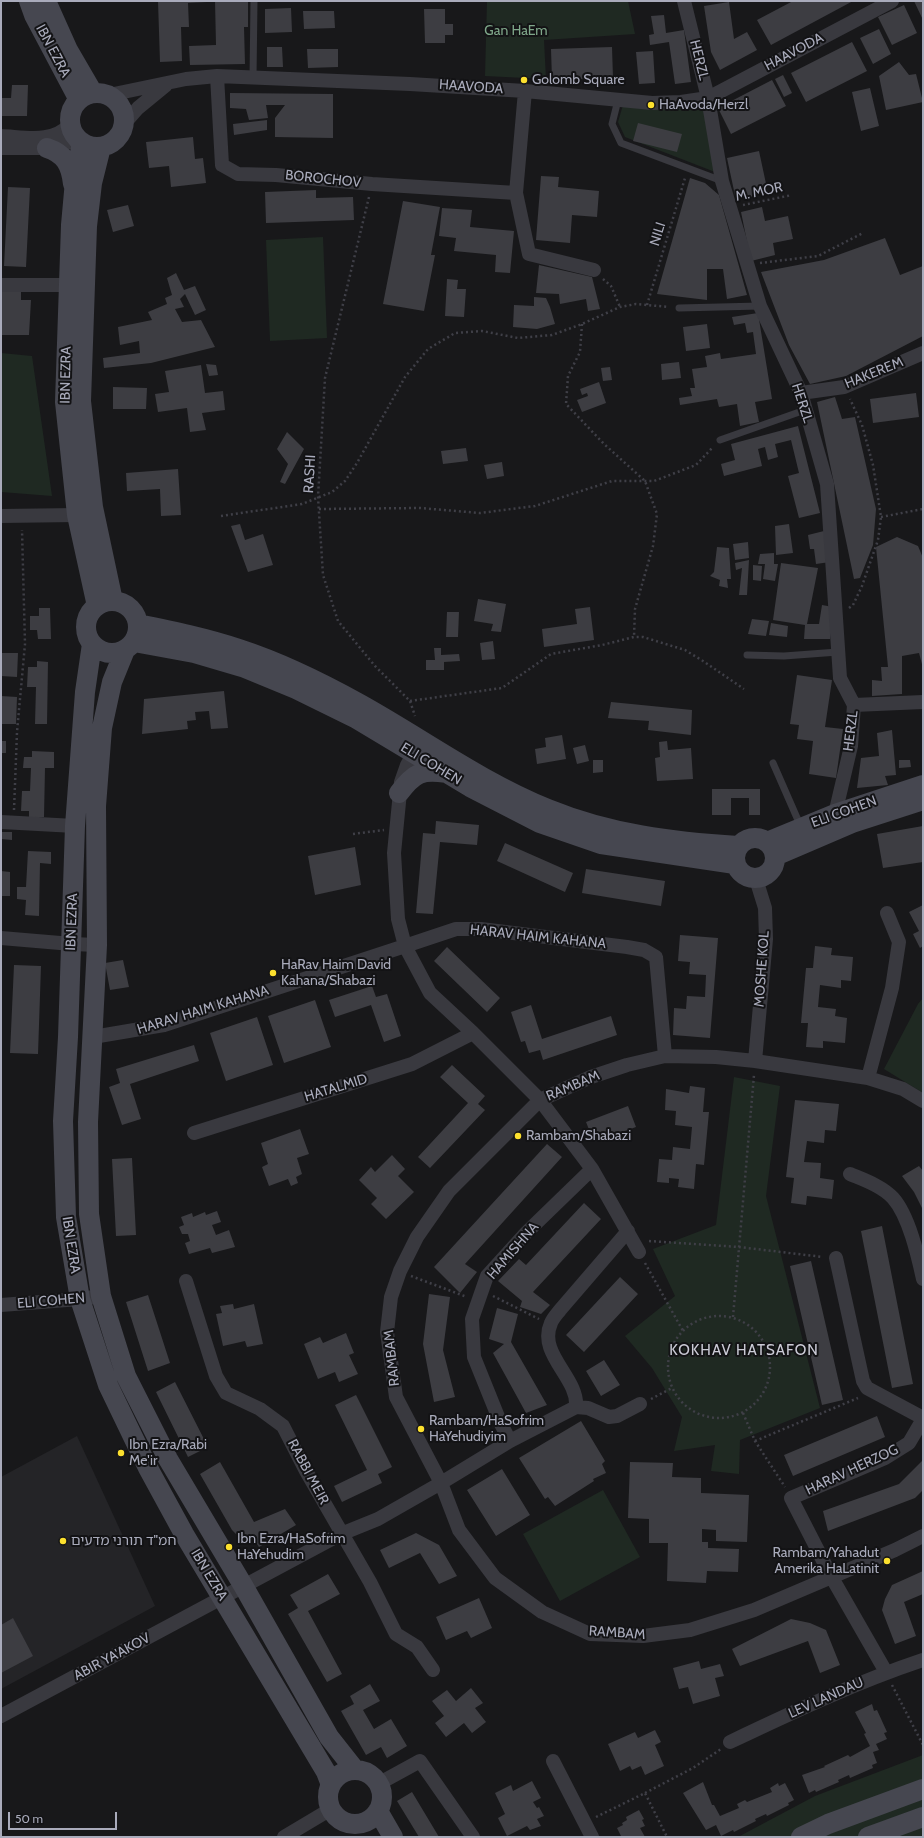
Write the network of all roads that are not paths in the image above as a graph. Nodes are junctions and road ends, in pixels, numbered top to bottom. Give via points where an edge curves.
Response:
1 (29, 1) edge
2 (46, 1) edge
3 (254, 1) edge
4 (684, 1) edge
5 (892, 1) edge
6 (871, 6) edge
7 (217, 76) junction
8 (254, 78) junction
9 (170, 83) junction
10 (525, 91) junction
11 (94, 96) junction
12 (708, 98) junction
13 (618, 100) junction
14 (124, 124) junction
15 (1, 136) edge
16 (77, 136) junction
17 (101, 147) junction
18 (1, 148) edge
19 (46, 148) junction
20 (722, 181) junction
21 (74, 192) junction
22 (516, 194) junction
23 (594, 270) road end
24 (68, 285) junction
25 (1, 286) edge
26 (760, 306) junction
27 (679, 308) road end
28 (923, 353) edge
29 (801, 393) junction
30 (805, 410) junction
31 (720, 440) road end
32 (77, 515) junction
33 (1, 516) edge
34 (105, 604) junction
35 (132, 638) junction
36 (92, 644) junction
37 (838, 652) junction
38 (747, 655) dead end
39 (923, 702) edge
40 (854, 705) junction
41 (417, 746) junction
42 (773, 763) dead end
43 (446, 773) junction
44 (923, 785) edge
45 (400, 793) junction
46 (923, 800) edge
47 (834, 814) junction
48 (7, 822) edge
49 (75, 826) junction
50 (801, 827) junction
51 (771, 849) junction
52 (737, 855) junction
53 (756, 878) junction
54 (887, 913) dead end
55 (1, 938) edge
56 (72, 944) junction
57 (97, 945) junction
58 (405, 946) junction
59 (474, 1033) junction
60 (94, 1037) junction
61 (666, 1056) junction
62 (755, 1061) junction
63 (868, 1078) junction
64 (540, 1100) junction
65 (923, 1101) edge
66 (194, 1133) dead end
67 (592, 1169) junction
68 (850, 1174) dead end
69 (630, 1235) junction
70 (639, 1252) road end
71 (836, 1258) road end
72 (923, 1274) edge
73 (186, 1281) dead end
74 (101, 1296) junction
75 (80, 1299) junction
76 (1, 1305) edge
77 (640, 1404) road end
78 (576, 1407) junction
79 (923, 1418) edge
80 (510, 1441) junction
81 (441, 1484) junction
82 (341, 1534) junction
83 (923, 1536) edge
84 (831, 1576) junction
85 (244, 1587) junction
86 (223, 1598) junction
87 (923, 1660) edge
88 (433, 1670) dead end
89 (886, 1672) junction
90 (1, 1716) edge
91 (730, 1742) road end
92 (553, 1760) dead end
93 (355, 1770) junction
94 (378, 1784) junction
95 (331, 1785) junction
96 (923, 1789) edge
97 (331, 1809) junction
98 (378, 1811) junction
99 (923, 1817) edge
100 (366, 1830) edge
101 (284, 1837) edge
102 (393, 1837) edge
103 (473, 1837) edge
104 (592, 1837) edge
105 (801, 1837) edge
106 (868, 1837) edge

1 - 11 street, IBN EZRA via 34,15
2 - 11 street, IBN EZRA via 68,50
3 - 8 lane
4 - 12 street, HERZL
5 - 6 street, HAAVODA
6 - 12 street, HAAVODA
7 - 8 street, HAAVODA
7 - 9 street, HAAVODA
7 - 22 street, BOROCHOV via 222,165 238,174
8 - 10 street, HAAVODA
9 - 11 street, HAAVODA
9 - 14 street, HAAVODA via 138,108
10 - 13 street, HAAVODA
10 - 22 street
11 - 14 street via 116,100 124,115
11 - 16 street via 73,107 70,115
12 - 13 street, HAAVODA via 674,102
12 - 20 street, HERZL
13 - 20 lane via 612,124 620,143
14 - 17 street via 116,139
15 - 16 street via 52,137 64,131
16 - 17 street via 88,145
16 - 19 street
16 - 21 street, IBN EZRA
17 - 34 street, IBN EZRA via 92,183 87,226 81,401
18 - 19 street
19 - 21 street via 56,151 69,165
20 - 26 street, HERZL
21 - 24 street, IBN EZRA
22 - 23 street via 529,254
24 - 25 street
24 - 32 street, IBN EZRA via 64,402
26 - 27 lane
26 - 29 street, HERZL
28 - 29 street, HAKEREM via 844,387
29 - 30 street, HERZL
30 - 31 lane
30 - 37 street, HERZL via 827,484
32 - 33 street
32 - 34 street, IBN EZRA
34 - 35 street via 127,606 136,617
34 - 36 street via 92,611 86,624 86,631
35 - 36 street via 116,653 99,650
35 - 41 street, ELI COHEN via 194,652 245,668
35 - 57 street, IBN EZRA via 112,682 102,728 96,806
36 - 49 street, IBN EZRA via 85,692
37 - 38 lane via 784,656
37 - 40 street, HERZL via 840,678
39 - 40 street
40 - 47 street, HERZL via 851,746
41 - 43 street, ELI COHEN
41 - 45 street via 407,765
41 - 52 street, ELI COHEN via 547,809 601,828 696,844
42 - 50 lane
43 - 45 street via 428,771 419,774 407,782
43 - 52 street, ELI COHEN via 540,823 601,844
44 - 47 street, ELI COHEN
45 - 58 street via 394,878 398,919
46 - 51 street, ELI COHEN
47 - 50 street, ELI COHEN
48 - 49 street
49 - 56 street, IBN EZRA
50 - 51 street, ELI COHEN
51 - 52 street via 761,839 748,839
51 - 53 street via 775,862 771,871
52 - 53 street via 741,873
53 - 62 street, MOSHE KOL via 765,908 766,939
54 - 63 street via 899,942 892,988
55 - 56 street
56 - 57 street
56 - 75 street, IBN EZRA via 63,1129 66,1217
57 - 60 street, IBN EZRA
58 - 59 street via 430,993
58 - 60 street, HARAV HAIM KAHANA via 164,1025
58 - 61 street, HARAV HAIM KAHANA via 456,929 481,929 644,950 656,957
59 - 64 street
59 - 66 street, HATALMID via 412,1064
60 - 74 street, IBN EZRA via 88,1122 89,1214
61 - 62 street, RAMBAM
61 - 64 street, RAMBAM via 598,1075
62 - 63 street, RAMBAM
63 - 65 street, RAMBAM via 903,1090
64 - 67 street
64 - 81 street, RAMBAM via 449,1191 417,1237 400,1272 392,1297 387,1332 396,1397
67 - 69 street
67 - 80 street, HAMISHNA via 526,1233 487,1276 472,1318 474,1357
68 - 72 street via 872,1183 893,1198 906,1220
69 - 70 street
69 - 78 street via 550,1324 552,1352 574,1390
71 - 79 street via 867,1388
73 - 82 street, RABBI MEIR via 216,1376 226,1393 260,1409 283,1426
74 - 75 street, ELI COHEN
74 - 85 street, IBN EZRA via 126,1376 168,1459
75 - 76 street, ELI COHEN
75 - 86 street, IBN EZRA via 108,1385 120,1412 148,1468
77 - 78 street via 617,1416 609,1417 588,1408
78 - 80 street, ABIR YA'AKOV
79 - 84 street, HARAV HERZOG via 909,1443 885,1458 791,1498
80 - 81 street, ABIR YA'AKOV
81 - 82 street, ABIR YA'AKOV via 378,1519
81 - 84 street, RAMBAM via 459,1530 495,1578 542,1612 590,1634 643,1636 690,1630 754,1610
82 - 85 street, ABIR YA'AKOV
82 - 88 street, RABBI MEIR via 370,1582 396,1634 417,1647
83 - 84 street, RAMBAM
84 - 89 street
85 - 86 street, ABIR YA'AKOV
85 - 93 street, IBN EZRA via 325,1731 344,1759
86 - 90 street, ABIR YA'AKOV
86 - 95 street, IBN EZRA via 326,1772
87 - 89 street, LEV LANDAU
89 - 91 street, LEV LANDAU
92 - 104 street
93 - 94 street via 368,1774
93 - 95 street via 341,1775
94 - 98 street via 382,1797
94 - 103 street via 420,1761
95 - 97 street via 328,1801
96 - 105 street via 828,1824
97 - 100 street via 344,1822
97 - 101 street
98 - 100 street
98 - 102 street
99 - 106 street

